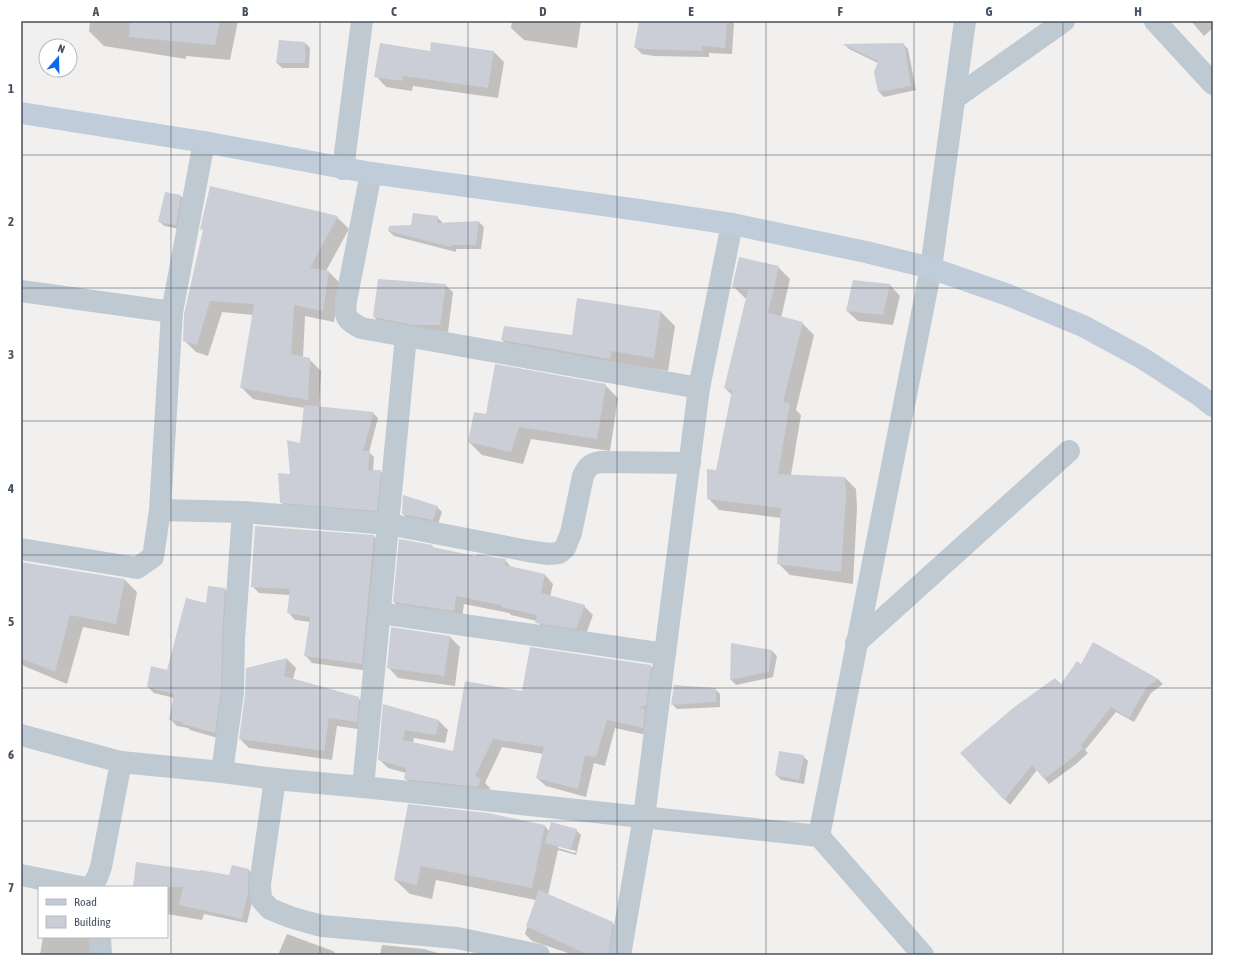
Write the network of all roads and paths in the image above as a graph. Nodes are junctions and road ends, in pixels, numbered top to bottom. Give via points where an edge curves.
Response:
1 (362, 21) edge
2 (965, 21) edge
3 (1064, 21) edge
4 (1155, 21) edge
5 (1213, 84) edge
6 (955, 98) junction
7 (21, 113) edge
8 (204, 142) junction
9 (343, 169) junction
10 (371, 173) junction
11 (732, 224) junction
12 (931, 268) junction
13 (21, 291) edge
14 (172, 312) junction
15 (406, 336) junction
16 (699, 388) junction
17 (1213, 406) edge
18 (1069, 451) dead end
19 (690, 463) junction
20 (160, 510) junction
21 (242, 512) junction
22 (388, 524) junction
23 (21, 549) edge
24 (380, 613) junction
25 (856, 643) junction
26 (665, 654) junction
27 (21, 735) edge
28 (121, 762) junction
29 (222, 772) junction
30 (275, 779) junction
31 (363, 787) junction
32 (644, 817) junction
33 (819, 836) junction
34 (21, 875) edge
35 (91, 885) edge
36 (100, 938) edge
37 (456, 946) edge
38 (101, 955) edge
39 (539, 955) edge
40 (620, 955) edge
41 (923, 955) edge

1 - 9 street
2 - 6 street
3 - 6 street
4 - 5 street
6 - 12 street
7 - 8 main road
8 - 9 main road
8 - 14 street
9 - 10 main road
10 - 11 main road
10 - 15 street via 345,314 361,328
11 - 12 main road
11 - 16 street
12 - 17 main road via 1008,295 1084,326 1142,358
12 - 25 street
13 - 14 street
14 - 20 street
15 - 16 street
15 - 22 street
16 - 19 street
18 - 25 street
19 - 22 street via 596,462 590,465 583,476 569,540 565,548 559,552 528,552
19 - 26 street
20 - 21 street
20 - 23 street via 153,557 137,568
21 - 22 street
21 - 29 street via 233,692
22 - 24 street
24 - 26 street
24 - 31 street
25 - 33 street
26 - 32 street
27 - 28 street
28 - 29 street
28 - 35 street via 101,867
29 - 30 street
30 - 31 street
30 - 37 street via 260,884 261,899 270,909 322,926
31 - 32 street
32 - 33 street
32 - 40 street
33 - 41 street
34 - 35 street
36 - 38 street
37 - 39 street

